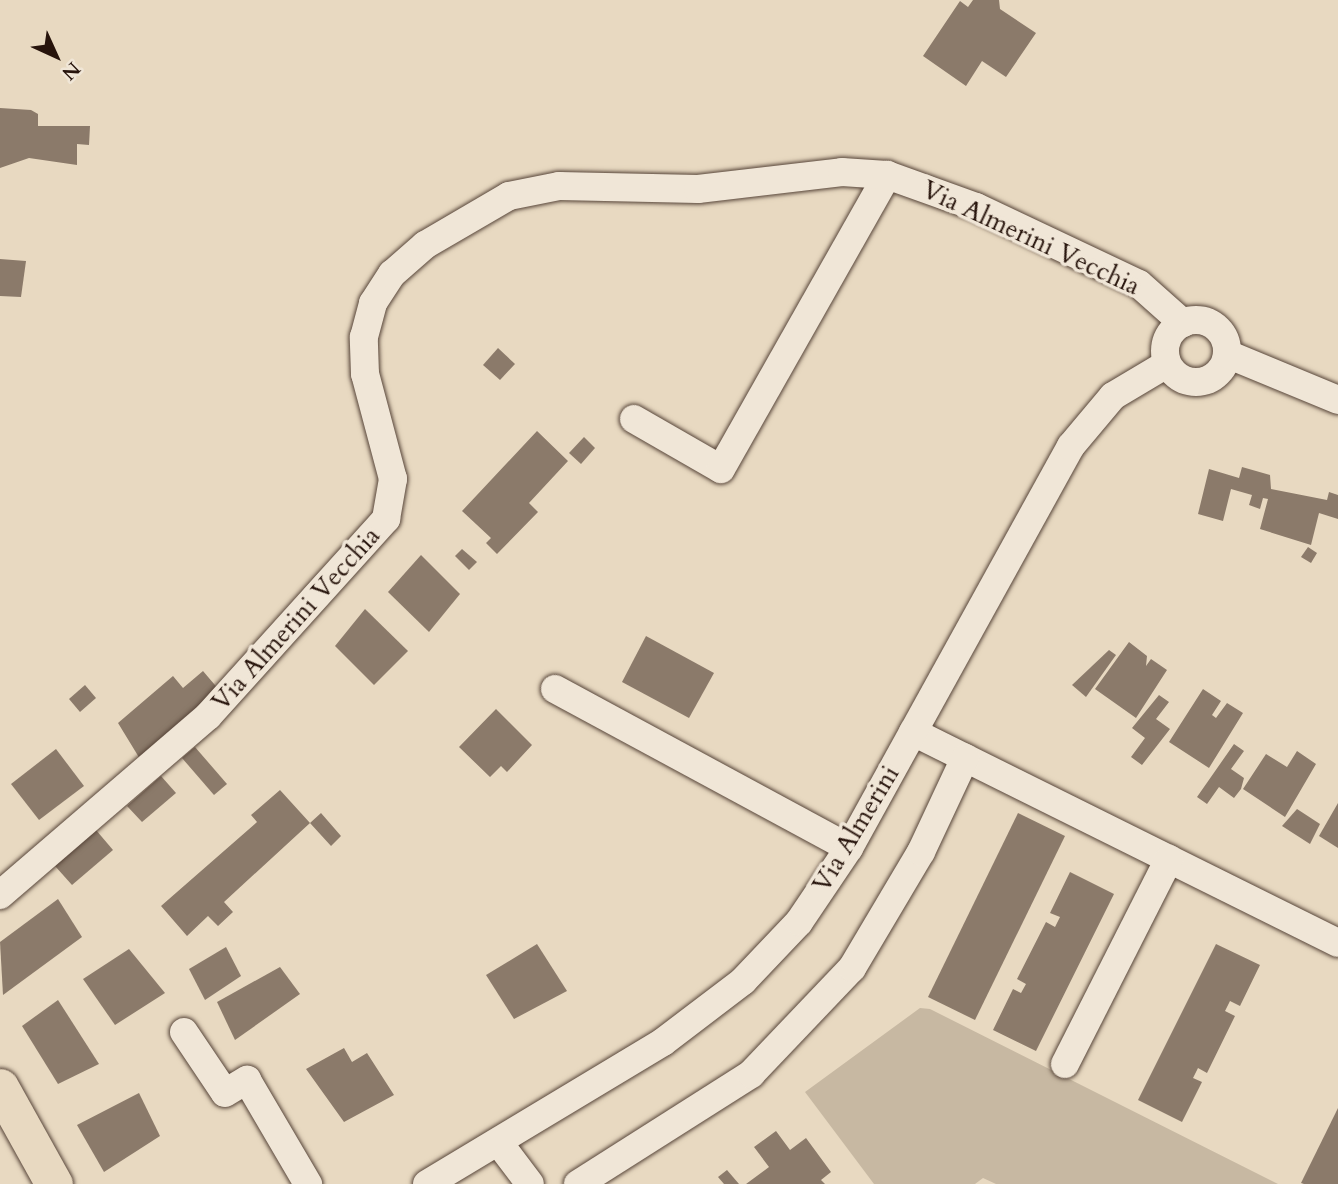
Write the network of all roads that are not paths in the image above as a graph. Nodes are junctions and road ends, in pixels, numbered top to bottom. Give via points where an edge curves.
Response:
1 (887, 175) junction
2 (1182, 323) junction
3 (1227, 354) junction
4 (1167, 364) junction
5 (1338, 400) edge
6 (635, 419) dead end
7 (555, 689) dead end
8 (913, 732) junction
9 (965, 758) junction
10 (849, 848) junction
11 (1169, 859) junction
12 (0, 895) edge
13 (1338, 943) edge
14 (184, 1032) dead end
15 (1065, 1064) dead end
16 (0, 1087) edge
17 (499, 1143) junction
18 (54, 1184) edge
19 (308, 1184) edge
20 (427, 1184) edge
21 (530, 1184) edge
22 (578, 1184) edge

1 - 2 street, Via Almerini Vecchia via 966,203 1139,284
1 - 6 street via 721,469
1 - 12 street, Via Almerini Vecchia via 842,172 698,189 559,186 509,196 425,245 392,274 373,303 364,337 365,374 393,479 386,520 208,716
2 - 3 street via 1210,323 1223,336
2 - 4 street via 1168,336
3 - 4 street via 1219,372 1203,382 1182,380
3 - 5 street
4 - 8 street, Via Almerini via 1114,396 1071,446
7 - 10 street
8 - 9 street
8 - 10 street, Via Almerini
9 - 11 street
9 - 22 street via 922,852 852,968 751,1074
10 - 17 street, Via Almerini via 799,922 743,981 663,1042
11 - 13 street
11 - 15 street
14 - 19 street via 225,1093 247,1080
16 - 18 main road
17 - 20 street, Via Almerini
17 - 21 street

